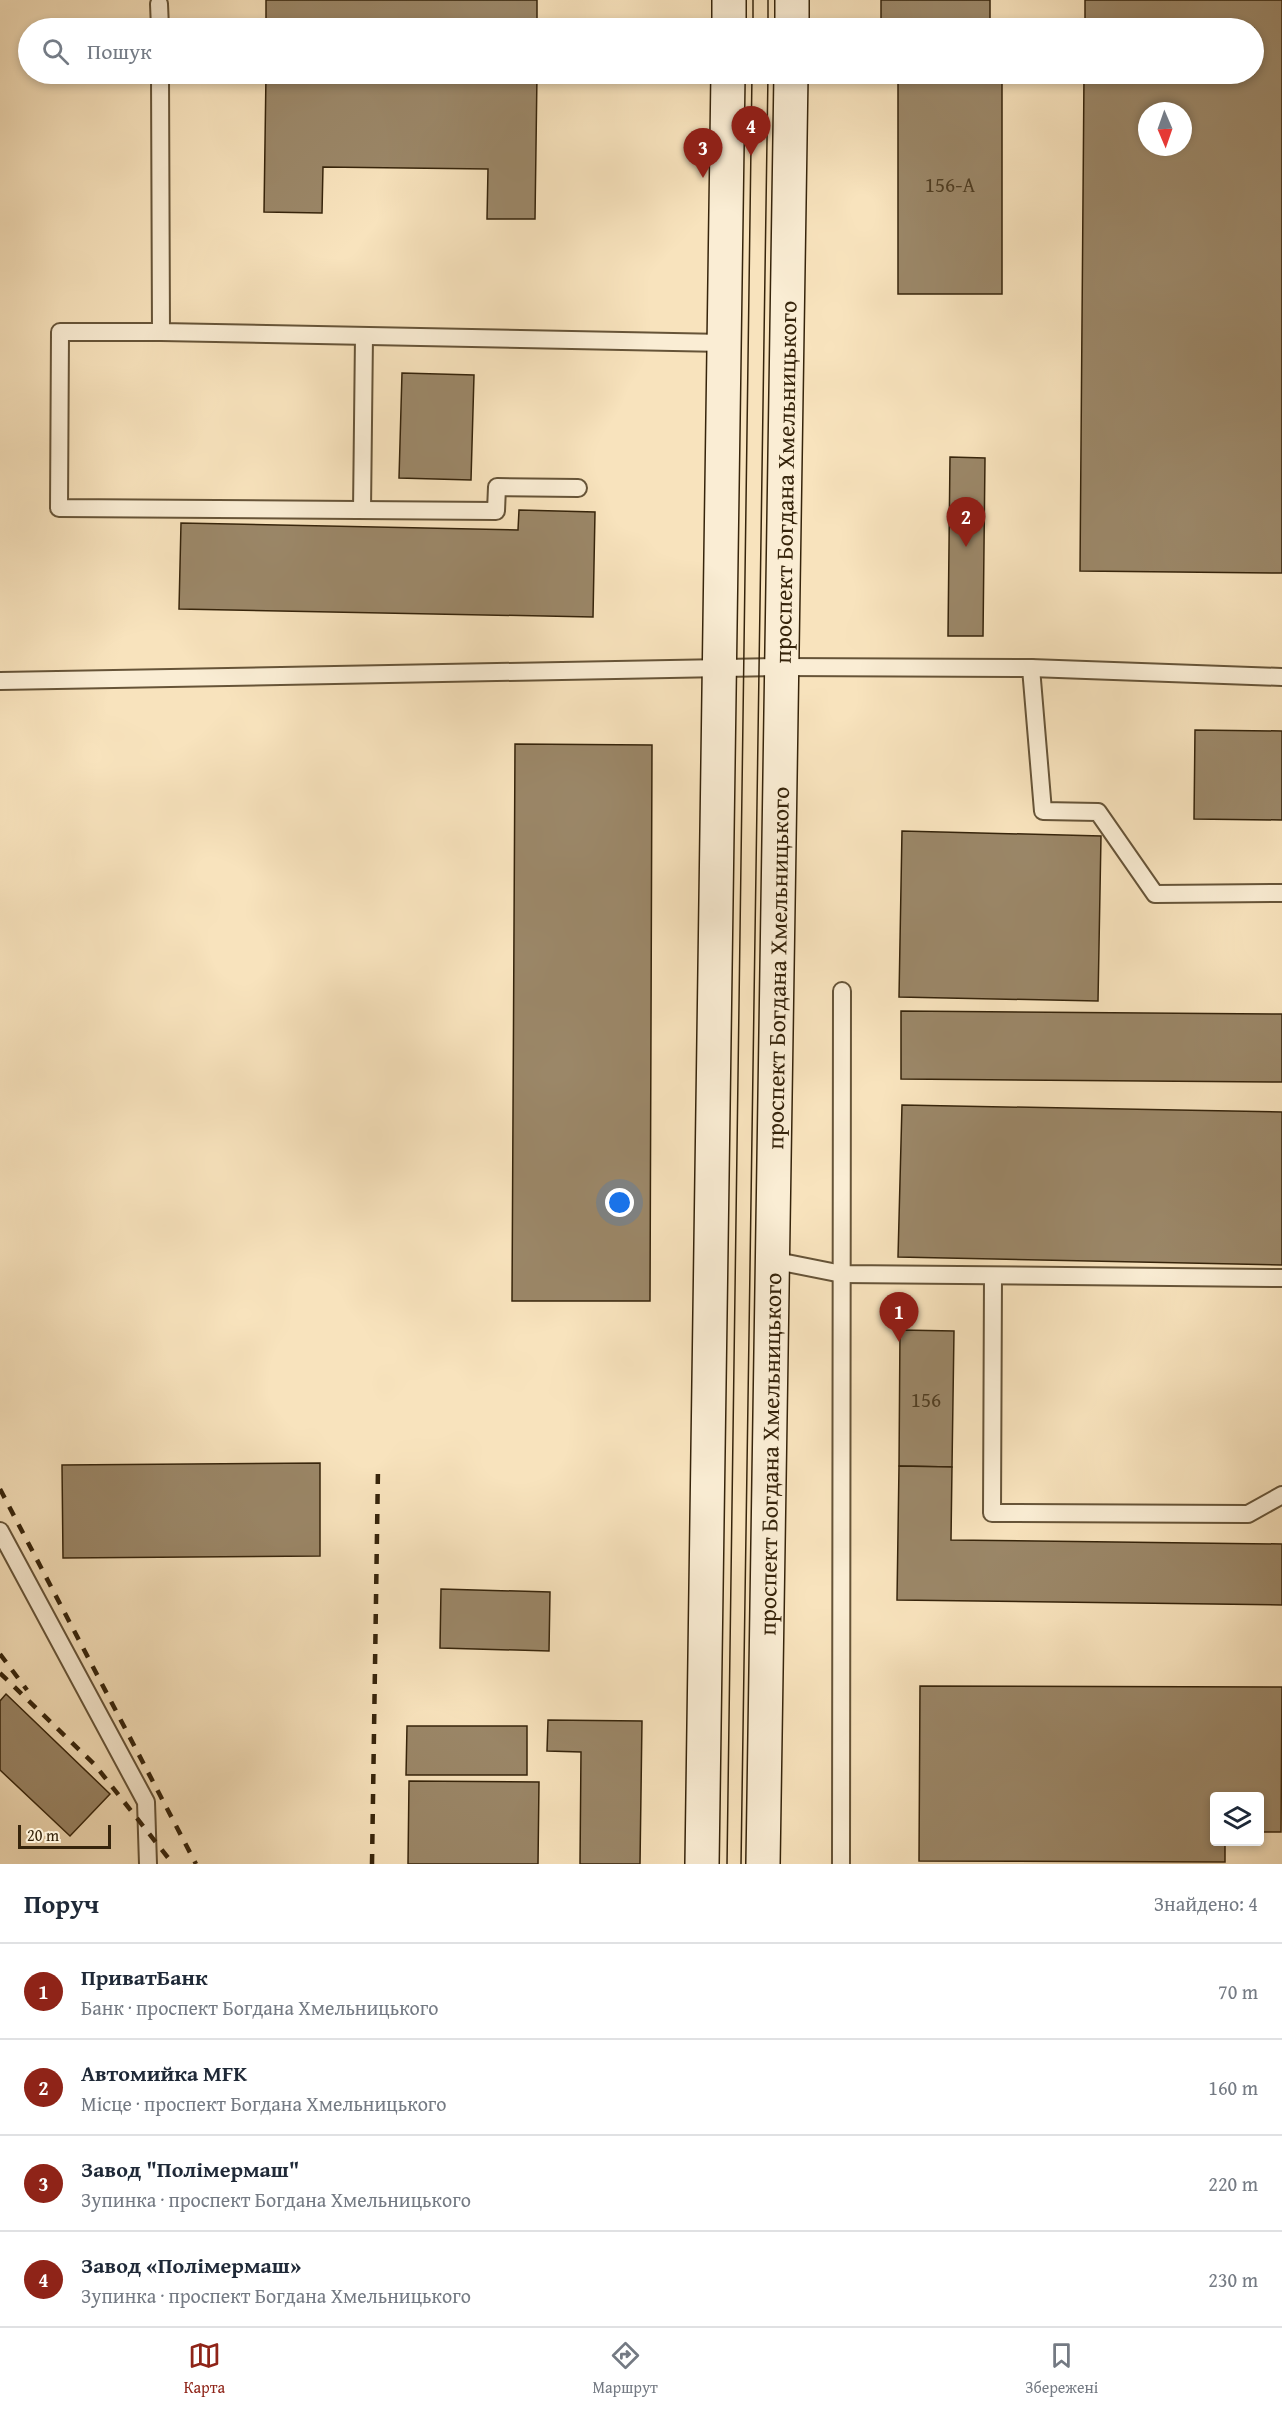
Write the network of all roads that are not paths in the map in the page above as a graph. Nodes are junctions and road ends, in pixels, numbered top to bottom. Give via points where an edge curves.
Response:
1 (729, 0) edge
2 (792, 0) edge
3 (159, 4) dead end
4 (160, 18) edge
5 (729, 18) edge
6 (792, 18) edge
7 (160, 84) edge
8 (728, 84) edge
9 (791, 84) edge
10 (161, 332) junction
11 (364, 336) junction
12 (724, 343) junction
13 (578, 488) dead end
14 (362, 510) junction
15 (782, 666) junction
16 (719, 668) junction
17 (1031, 668) junction
18 (1282, 677) edge
19 (0, 681) edge
20 (1282, 893) edge
21 (842, 991) dead end
22 (772, 1260) junction
23 (842, 1274) junction
24 (993, 1276) junction
25 (1282, 1278) edge
26 (1282, 1495) edge
27 (0, 1531) edge
28 (148, 1864) edge
29 (702, 1864) edge
30 (763, 1864) edge
31 (841, 1864) edge

1 - 5 main road
2 - 6 main road
3 - 4 lane
7 - 10 lane
8 - 12 main road
9 - 15 main road, проспект Богдана Хмельницького
10 - 11 lane
10 - 14 lane via 60,332 59,508
11 - 12 lane
11 - 14 lane
12 - 16 main road
13 - 14 lane via 497,488 496,511
15 - 16 lane
15 - 17 lane
15 - 22 main road, проспект Богдана Хмельницького
16 - 19 lane
16 - 29 main road
17 - 18 lane
17 - 20 lane via 1043,811 1098,812 1155,894
21 - 23 lane
22 - 23 lane
22 - 30 main road, проспект Богдана Хмельницького
23 - 24 lane
23 - 31 lane
24 - 25 lane
24 - 26 lane via 992,1514 1248,1514
27 - 28 lane via 146,1802

